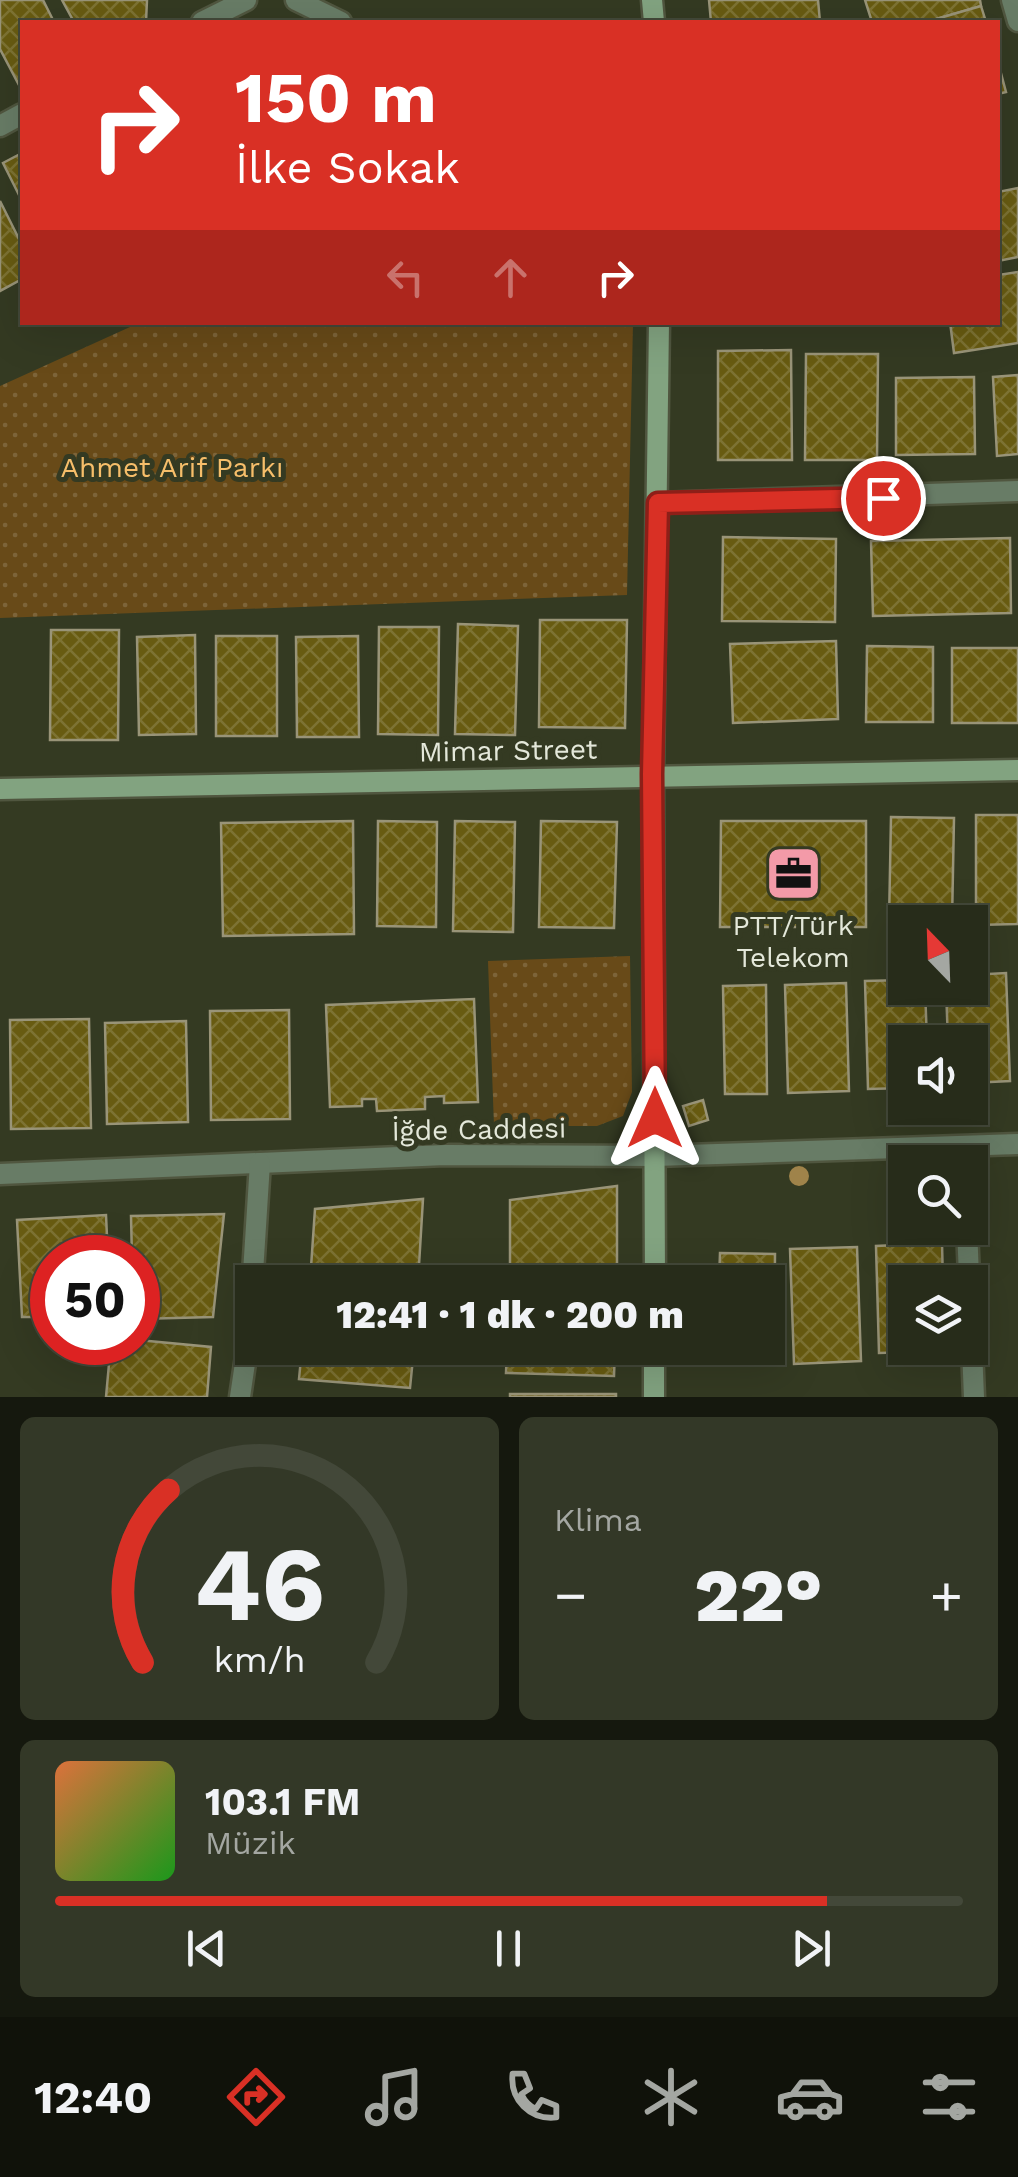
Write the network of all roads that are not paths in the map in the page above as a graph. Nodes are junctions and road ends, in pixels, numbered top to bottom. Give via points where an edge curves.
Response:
1 (246, 0) edge
2 (296, 0) edge
3 (1012, 0) edge
4 (206, 20) edge
5 (337, 20) edge
6 (1018, 21) edge
7 (659, 325) edge
8 (1018, 492) edge
9 (658, 503) junction
10 (1018, 770) edge
11 (652, 774) junction
12 (0, 789) edge
13 (1018, 1144) edge
14 (988, 1150) edge
15 (888, 1155) edge
16 (655, 1156) junction
17 (260, 1164) junction
18 (0, 1174) edge
19 (968, 1245) edge
20 (655, 1265) edge
21 (654, 1365) edge
22 (240, 1397) edge
23 (654, 1397) edge
24 (974, 1397) edge

1 - 4 street
2 - 5 street
3 - 6 street
7 - 9 main road
8 - 9 street
9 - 11 main road
10 - 11 main road, Mimar Street
11 - 12 main road, Mimar Street
11 - 16 main road
13 - 14 street, İğde Caddesi
15 - 16 street, İğde Caddesi
16 - 17 street, İğde Caddesi via 446,1155
16 - 20 main road
17 - 18 street, İğde Caddesi
17 - 22 street
19 - 24 street
21 - 23 main road

